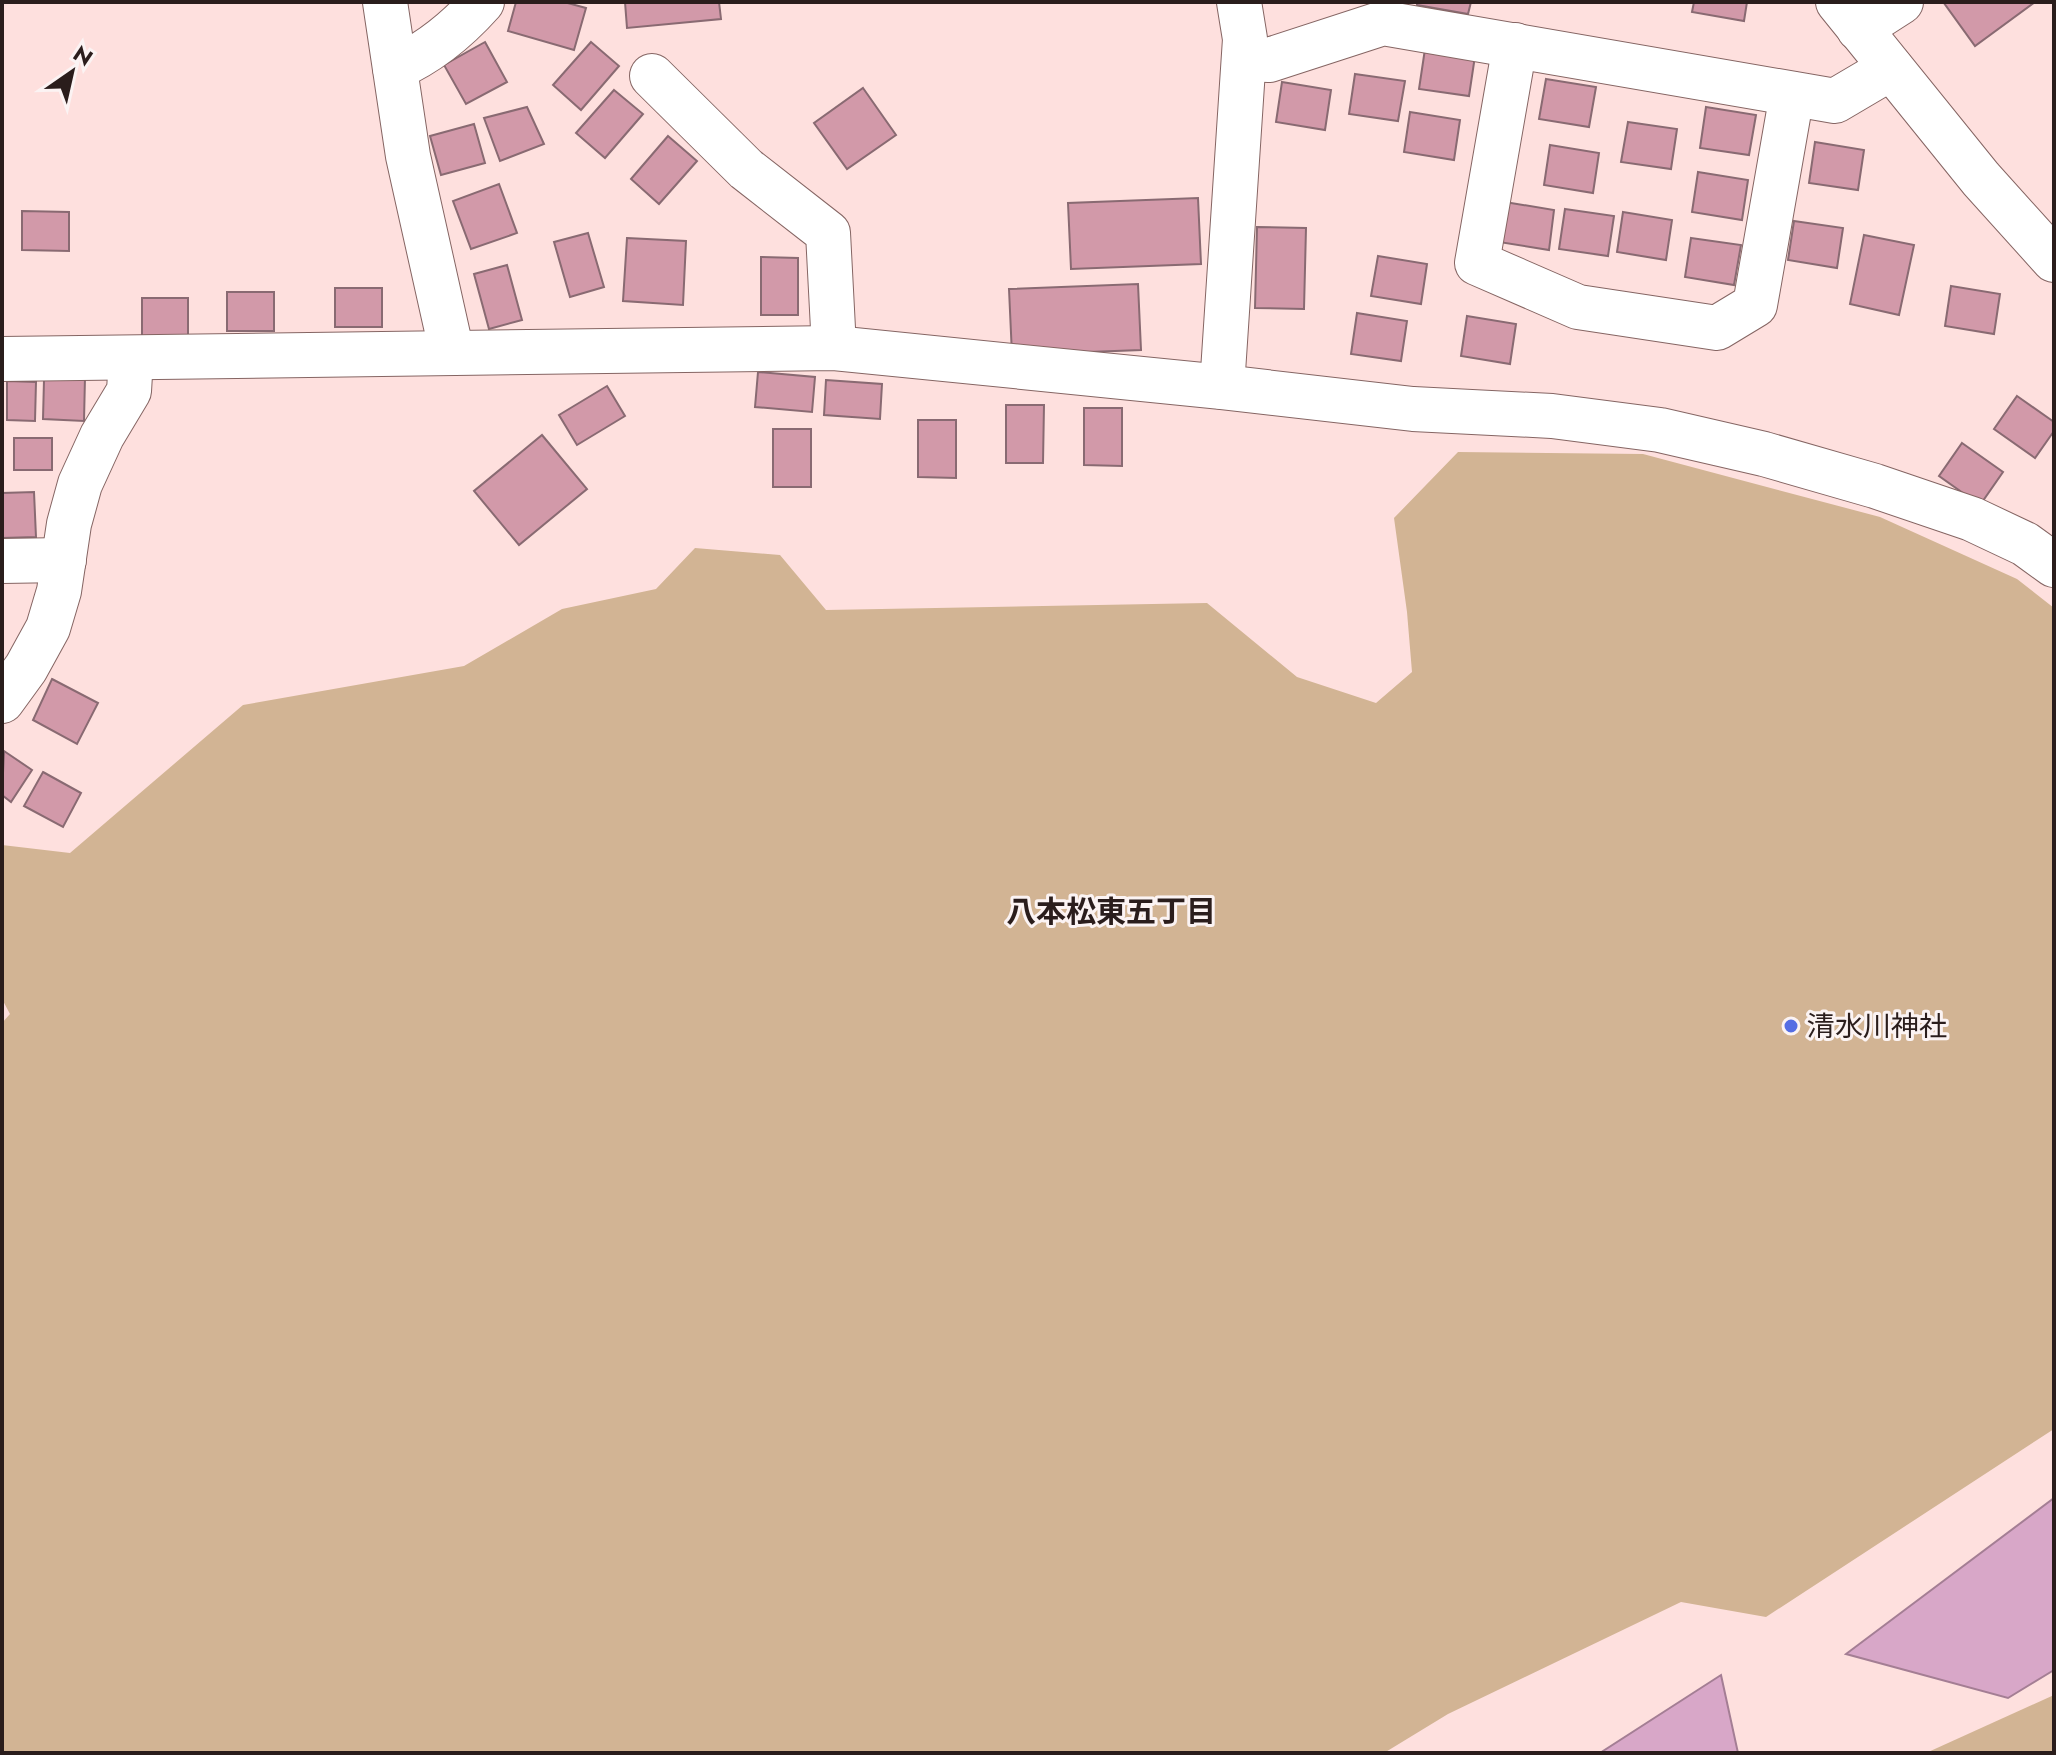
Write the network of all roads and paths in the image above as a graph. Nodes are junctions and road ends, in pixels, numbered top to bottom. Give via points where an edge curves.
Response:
1 (385, 2) edge
2 (482, 2) edge
3 (1239, 2) edge
4 (1901, 2) edge
5 (1849, 16) edge
6 (1515, 45) junction
7 (1244, 59) junction
8 (395, 68) junction
9 (1891, 68) junction
10 (652, 76) dead end
11 (1792, 94) junction
12 (2054, 260) edge
13 (834, 348) junction
14 (452, 353) junction
15 (131, 358) junction
16 (2, 359) edge
17 (1222, 387) junction
18 (64, 560) junction
19 (2, 561) edge
20 (2054, 565) edge
21 (2, 701) edge

1 - 8 street
2 - 8 street via 417,58
3 - 7 street
4 - 5 street
5 - 9 street
6 - 7 street via 1383,23 1269,60
6 - 11 street
6 - 11 street via 1477,263 1578,307 1717,328 1755,305
7 - 17 street
8 - 14 street via 408,156
9 - 11 street via 1835,101
9 - 12 street
10 - 13 street via 746,169 828,233
13 - 14 street
13 - 17 street
14 - 15 street
15 - 16 street
15 - 18 street via 129,391 80,484
17 - 20 street via 1660,430 1764,454 1972,519 2025,544
18 - 19 street
18 - 21 street via 48,628

